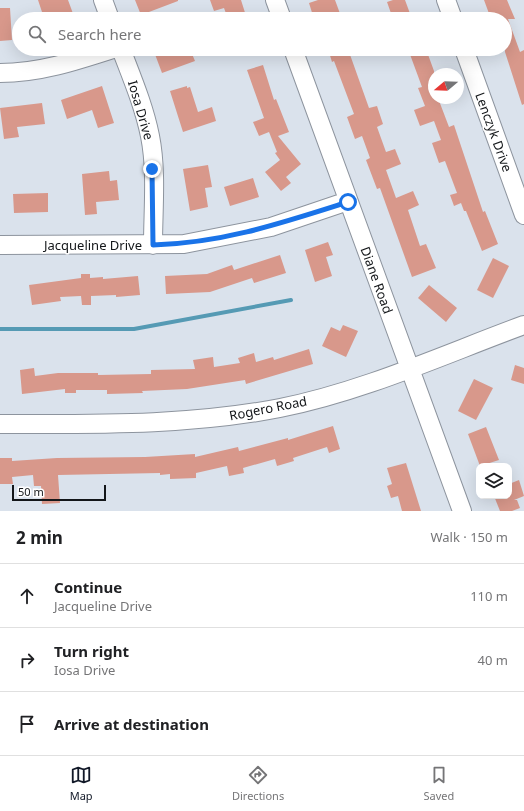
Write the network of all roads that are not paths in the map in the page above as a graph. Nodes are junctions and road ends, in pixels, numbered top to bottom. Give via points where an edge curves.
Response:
1 (103, 0) edge
2 (275, 0) edge
3 (446, 0) edge
4 (107, 12) edge
5 (279, 12) edge
6 (450, 12) edge
7 (91, 56) edge
8 (124, 56) edge
9 (296, 56) edge
10 (467, 56) edge
11 (0, 73) edge
12 (348, 202) junction
13 (524, 215) edge
14 (0, 245) edge
15 (153, 245) junction
16 (524, 325) edge
17 (409, 368) junction
18 (0, 424) edge
19 (462, 511) edge

1 - 4 street
2 - 5 street
3 - 6 street
7 - 11 street via 65,64
8 - 15 street, Iosa Drive via 142,106 150,137
9 - 12 street, Diane Road
10 - 13 street, Lenczyk Drive
12 - 15 street, Jacqueline Drive via 271,227 184,244
12 - 17 street, Diane Road
14 - 15 street, Jacqueline Drive
16 - 17 street, Rogero Road
17 - 18 street, Rogero Road via 343,392 282,407 225,417 175,422
17 - 19 street, Diane Road

